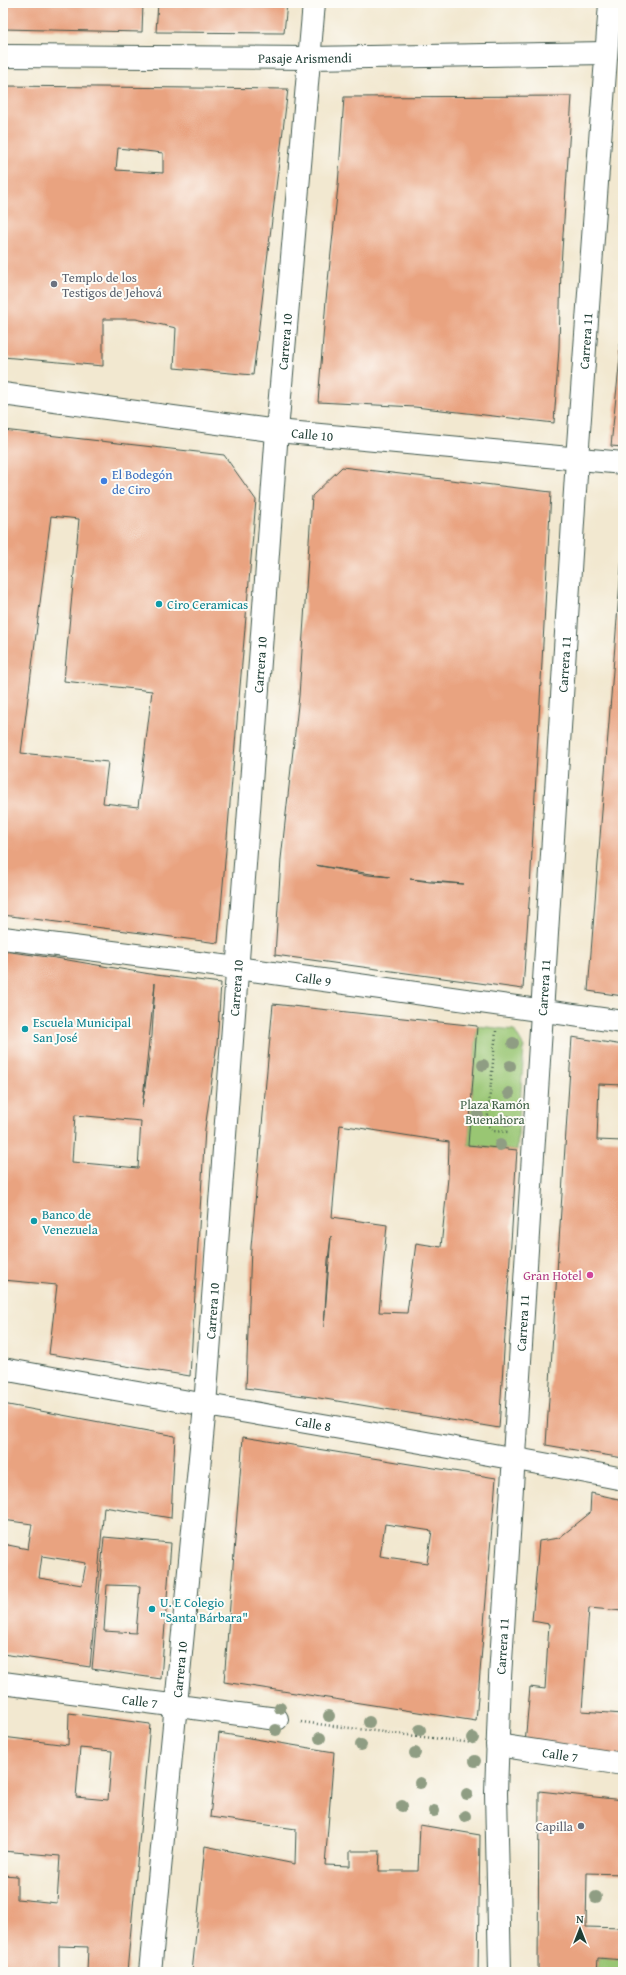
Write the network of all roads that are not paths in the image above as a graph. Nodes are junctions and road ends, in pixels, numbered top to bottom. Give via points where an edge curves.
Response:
1 (314, 3) edge
2 (610, 3) edge
3 (606, 53) junction
4 (3, 56) edge
5 (310, 58) junction
6 (3, 394) edge
7 (277, 430) junction
8 (577, 459) junction
9 (623, 463) edge
10 (3, 938) edge
11 (237, 968) junction
12 (541, 1010) junction
13 (623, 1022) edge
14 (3, 1369) edge
15 (205, 1406) junction
16 (513, 1457) junction
17 (623, 1479) edge
18 (3, 1684) edge
19 (175, 1705) junction
20 (277, 1719) road end
21 (497, 1746) junction
22 (623, 1764) edge
23 (150, 1972) edge
24 (500, 1972) edge

1 - 5 street, Carrera 10
2 - 3 street, Carrera 11
3 - 5 street, Pasaje Arismendi
3 - 8 street, Carrera 11
4 - 5 street, Pasaje Arismendi
5 - 7 street, Carrera 10
6 - 7 street, Calle 10
7 - 8 street, Calle 10
7 - 11 street, Carrera 10
8 - 9 street, Calle 10
8 - 12 street, Carrera 11
10 - 11 street, Calle 9
11 - 12 street, Calle 9
11 - 15 street, Carrera 10
12 - 13 street, Calle 9
12 - 16 street, Carrera 11
14 - 15 street, Calle 8
15 - 16 street, Calle 8
15 - 19 street, Carrera 10
16 - 17 street, Calle 8
16 - 21 street, Carrera 11
18 - 19 street, Calle 7
19 - 20 street, Calle 7
19 - 23 street, Carrera 10
21 - 22 street, Calle 7
21 - 24 street, Carrera 11

